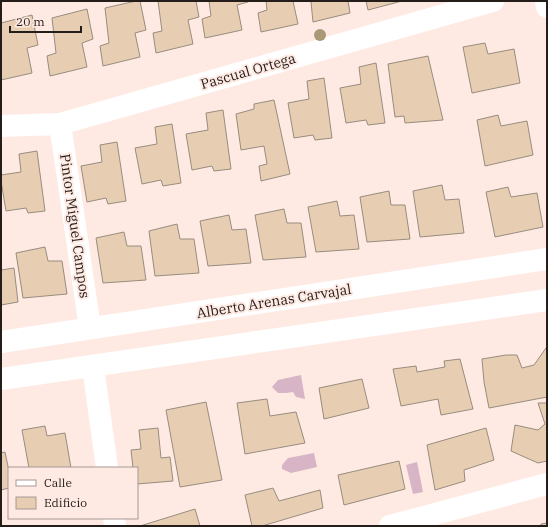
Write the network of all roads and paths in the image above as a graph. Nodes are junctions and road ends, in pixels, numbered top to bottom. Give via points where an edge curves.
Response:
1 (493, 1) edge
2 (546, 1) edge
3 (547, 7) edge
4 (60, 124) junction
5 (1, 126) edge
6 (547, 259) edge
7 (547, 300) edge
8 (90, 328) junction
9 (1, 342) edge
10 (93, 366) junction
11 (1, 379) edge
12 (107, 467) edge
13 (547, 484) edge
14 (390, 526) edge

1 - 4 street, Pascual Ortega
2 - 3 street
4 - 5 street, Pascual Ortega
4 - 8 street, Pintor Miguel Campos
6 - 8 street, Alberto Arenas Carvajal
7 - 10 street
8 - 9 street, Alberto Arenas Carvajal
10 - 11 street
10 - 12 street
13 - 14 street

